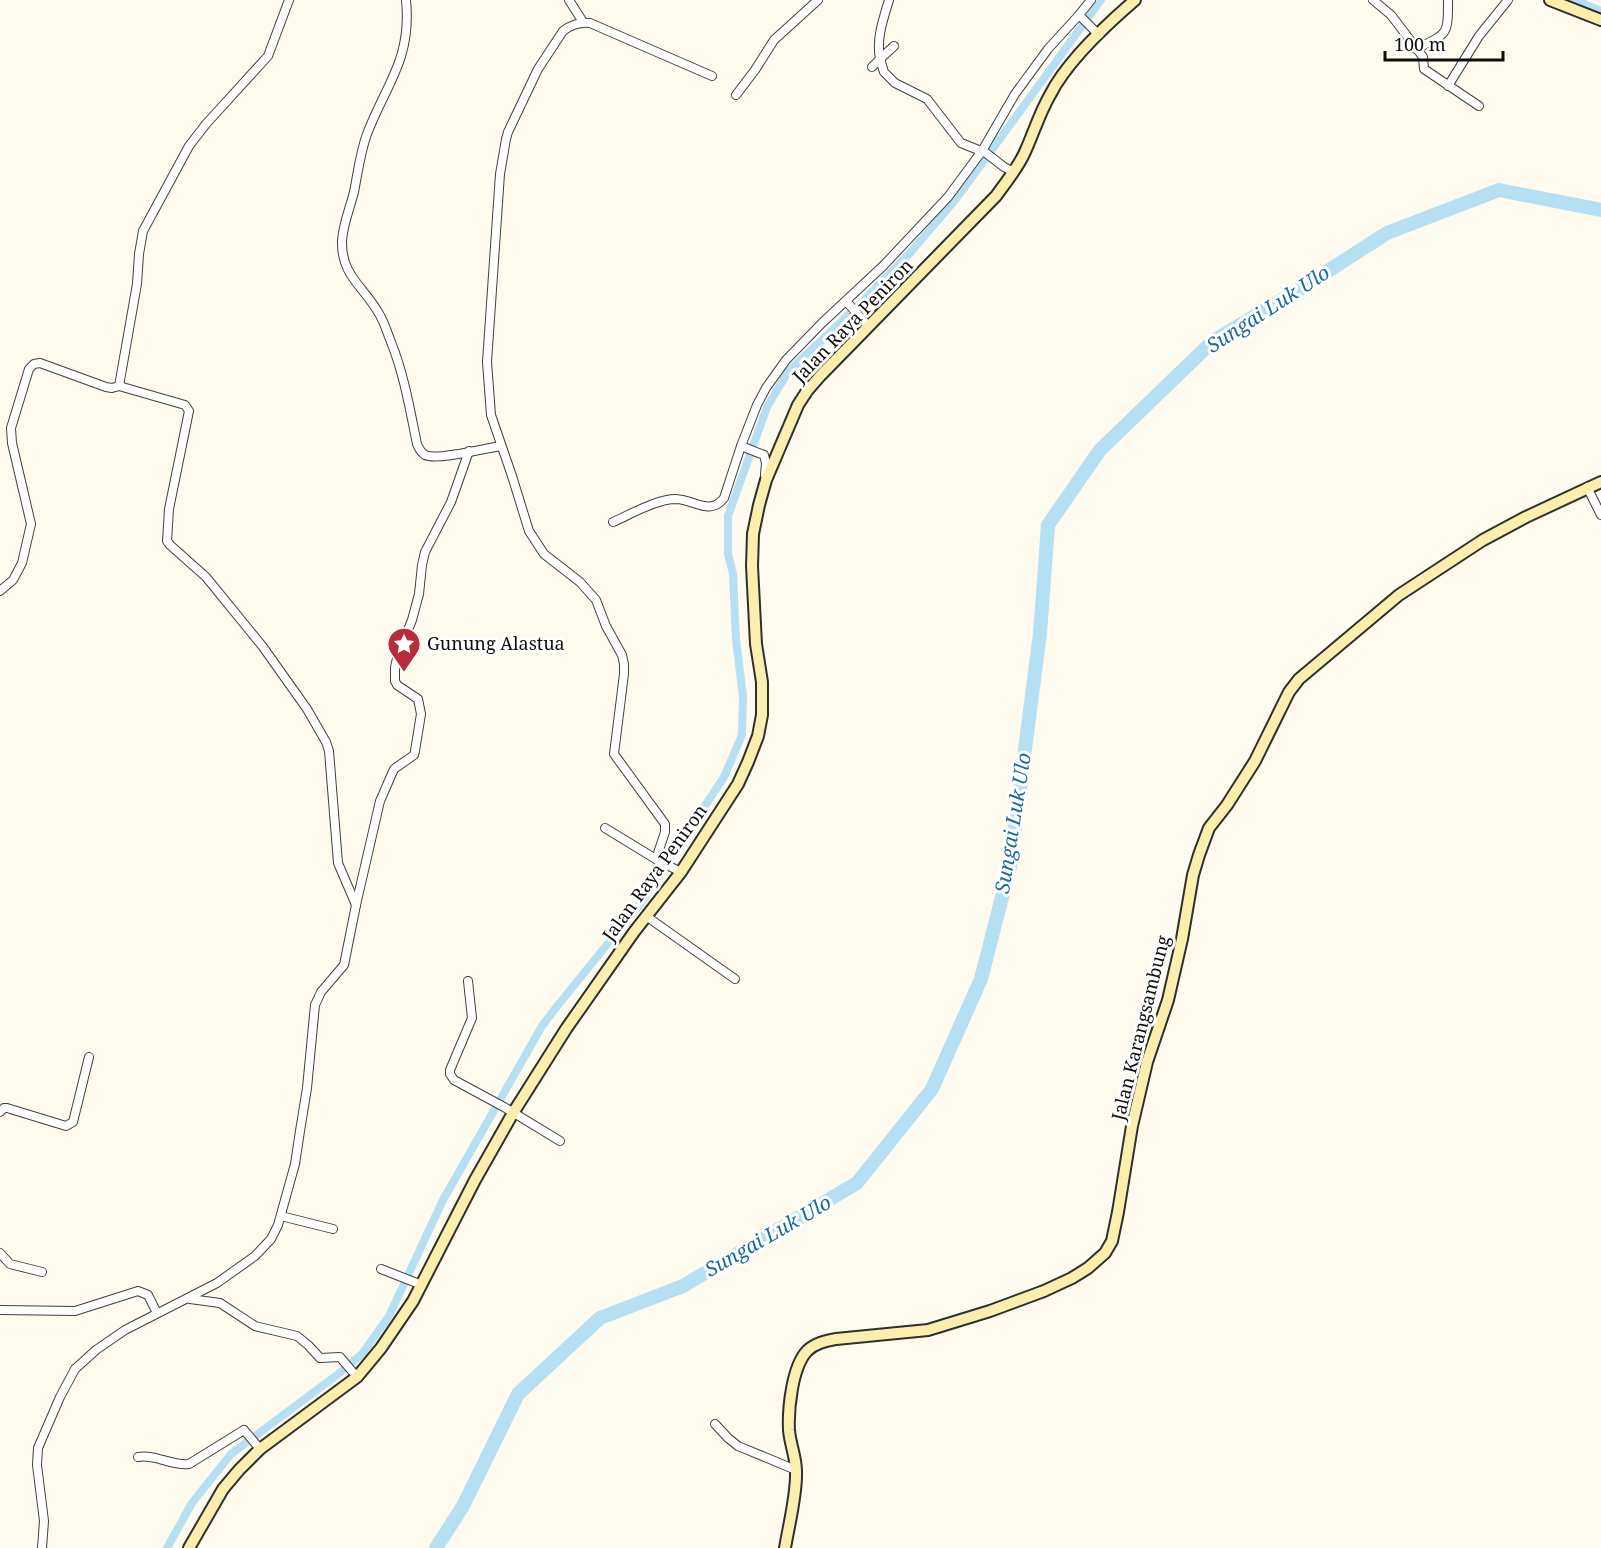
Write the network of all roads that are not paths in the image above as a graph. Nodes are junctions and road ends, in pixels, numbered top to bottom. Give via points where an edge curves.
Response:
1 (289, 0) edge
2 (406, 0) edge
3 (569, 0) edge
4 (818, 0) edge
5 (889, 0) edge
6 (1091, 0) edge
7 (1135, 0) edge
8 (1373, 0) edge
9 (1448, 0) edge
10 (1508, 0) edge
11 (1550, 0) edge
12 (1081, 17) junction
13 (1601, 20) edge
14 (583, 22) junction
15 (1097, 32) junction
16 (894, 46) dead end
17 (1416, 49) junction
18 (879, 59) junction
19 (872, 67) dead end
20 (712, 76) dead end
21 (1448, 86) junction
22 (736, 95) dead end
23 (1479, 106) dead end
24 (984, 152) junction
25 (1014, 172) junction
26 (848, 303) junction
27 (865, 322) junction
28 (119, 386) junction
29 (501, 446) junction
30 (743, 447) junction
31 (469, 451) junction
32 (766, 480) junction
33 (1601, 482) edge
34 (1590, 492) junction
35 (1601, 515) edge
36 (613, 522) dead end
37 (0, 591) edge
38 (605, 828) dead end
39 (658, 860) junction
40 (681, 872) junction
41 (356, 905) junction
42 (646, 916) junction
43 (735, 979) dead end
44 (468, 981) dead end
45 (89, 1057) dead end
46 (0, 1112) edge
47 (513, 1113) junction
48 (560, 1142) dead end
49 (281, 1216) junction
50 (333, 1229) dead end
51 (0, 1253) edge
52 (381, 1269) dead end
53 (42, 1272) dead end
54 (418, 1283) junction
55 (189, 1298) junction
56 (0, 1310) edge
57 (157, 1313) junction
58 (357, 1377) junction
59 (715, 1424) dead end
60 (257, 1446) junction
61 (138, 1457) dead end
62 (796, 1470) junction
63 (42, 1548) edge
64 (189, 1548) edge
65 (785, 1548) edge

1 - 28 street via 268,56 189,146 143,231
2 - 31 street via 402,57 367,134 343,230 342,253 346,268 379,313 393,345 419,449 431,457
3 - 14 street
4 - 22 street via 774,40
5 - 18 street via 879,37
6 - 12 street
7 - 15 main road, Jalan Raya Peniron
8 - 17 street via 1391,15
9 - 17 street via 1446,31
10 - 21 street via 1479,36
11 - 13 main road
12 - 15 street
12 - 24 street via 1048,50 1015,94
14 - 20 street
14 - 29 street via 563,31 538,69 506,139 500,174 487,362 491,416
15 - 25 main road, Jalan Raya Peniron via 1050,93
16 - 18 street
17 - 21 street via 1423,57 1424,69
18 - 19 street
18 - 24 street via 884,72 895,83 927,99 961,143
21 - 23 street
24 - 25 street
24 - 26 street via 948,197
25 - 27 main road, Jalan Raya Peniron via 988,204
26 - 27 street
26 - 30 street via 786,360 757,405
27 - 32 main road, Jalan Raya Peniron via 802,398
28 - 37 street via 106,387 39,363 28,369 11,428 31,524 22,563 13,580
28 - 41 street via 183,404 188,409 168,510 168,542 206,577 262,647 326,742 338,863
29 - 31 street
29 - 39 street via 529,531 544,554 596,600 622,655 624,674 614,754 665,824
30 - 32 street via 766,457
30 - 36 street via 724,498 716,506 665,500
31 - 41 street via 452,502 425,552 419,594 395,667 397,685 418,699 421,714 415,751 394,770 384,790
32 - 40 main road, Jalan Raya Peniron via 752,544 756,644 762,682 758,736 738,784
33 - 34 main road, Jalan Karangsambung
34 - 35 street
34 - 62 main road, Jalan Karangsambung via 1483,540 1399,595 1299,679 1255,761 1209,828 1199,855 1168,1000 1147,1062 1132,1126 1112,1241 1105,1253 1072,1278 990,1311 928,1330 836,1339 809,1349 798,1368 789,1412
38 - 39 street
39 - 40 street
40 - 42 main road, Jalan Raya Peniron
41 - 49 street via 346,962 315,1005 307,1088
42 - 43 street
42 - 47 main road, Jalan Raya Peniron
44 - 47 street via 472,1018 450,1074
45 - 46 street via 70,1125 7,1108
47 - 48 street
47 - 54 main road, Jalan Raya Peniron
49 - 50 street
49 - 55 street via 272,1239 255,1256
51 - 53 street via 10,1264
52 - 54 street
54 - 58 main road, Jalan Raya Peniron via 413,1302
55 - 57 street
55 - 58 street via 220,1303 255,1326 298,1337 318,1358 341,1358
56 - 57 street via 75,1311 140,1292 148,1295
57 - 63 street via 125,1330 84,1360 60,1397 38,1448 44,1521
58 - 60 main road, Jalan Raya Peniron
59 - 62 street via 738,1446
60 - 61 street via 244,1430 186,1464
60 - 64 main road, Jalan Raya Peniron via 223,1490
62 - 65 main road, Jalan Karangsambung

